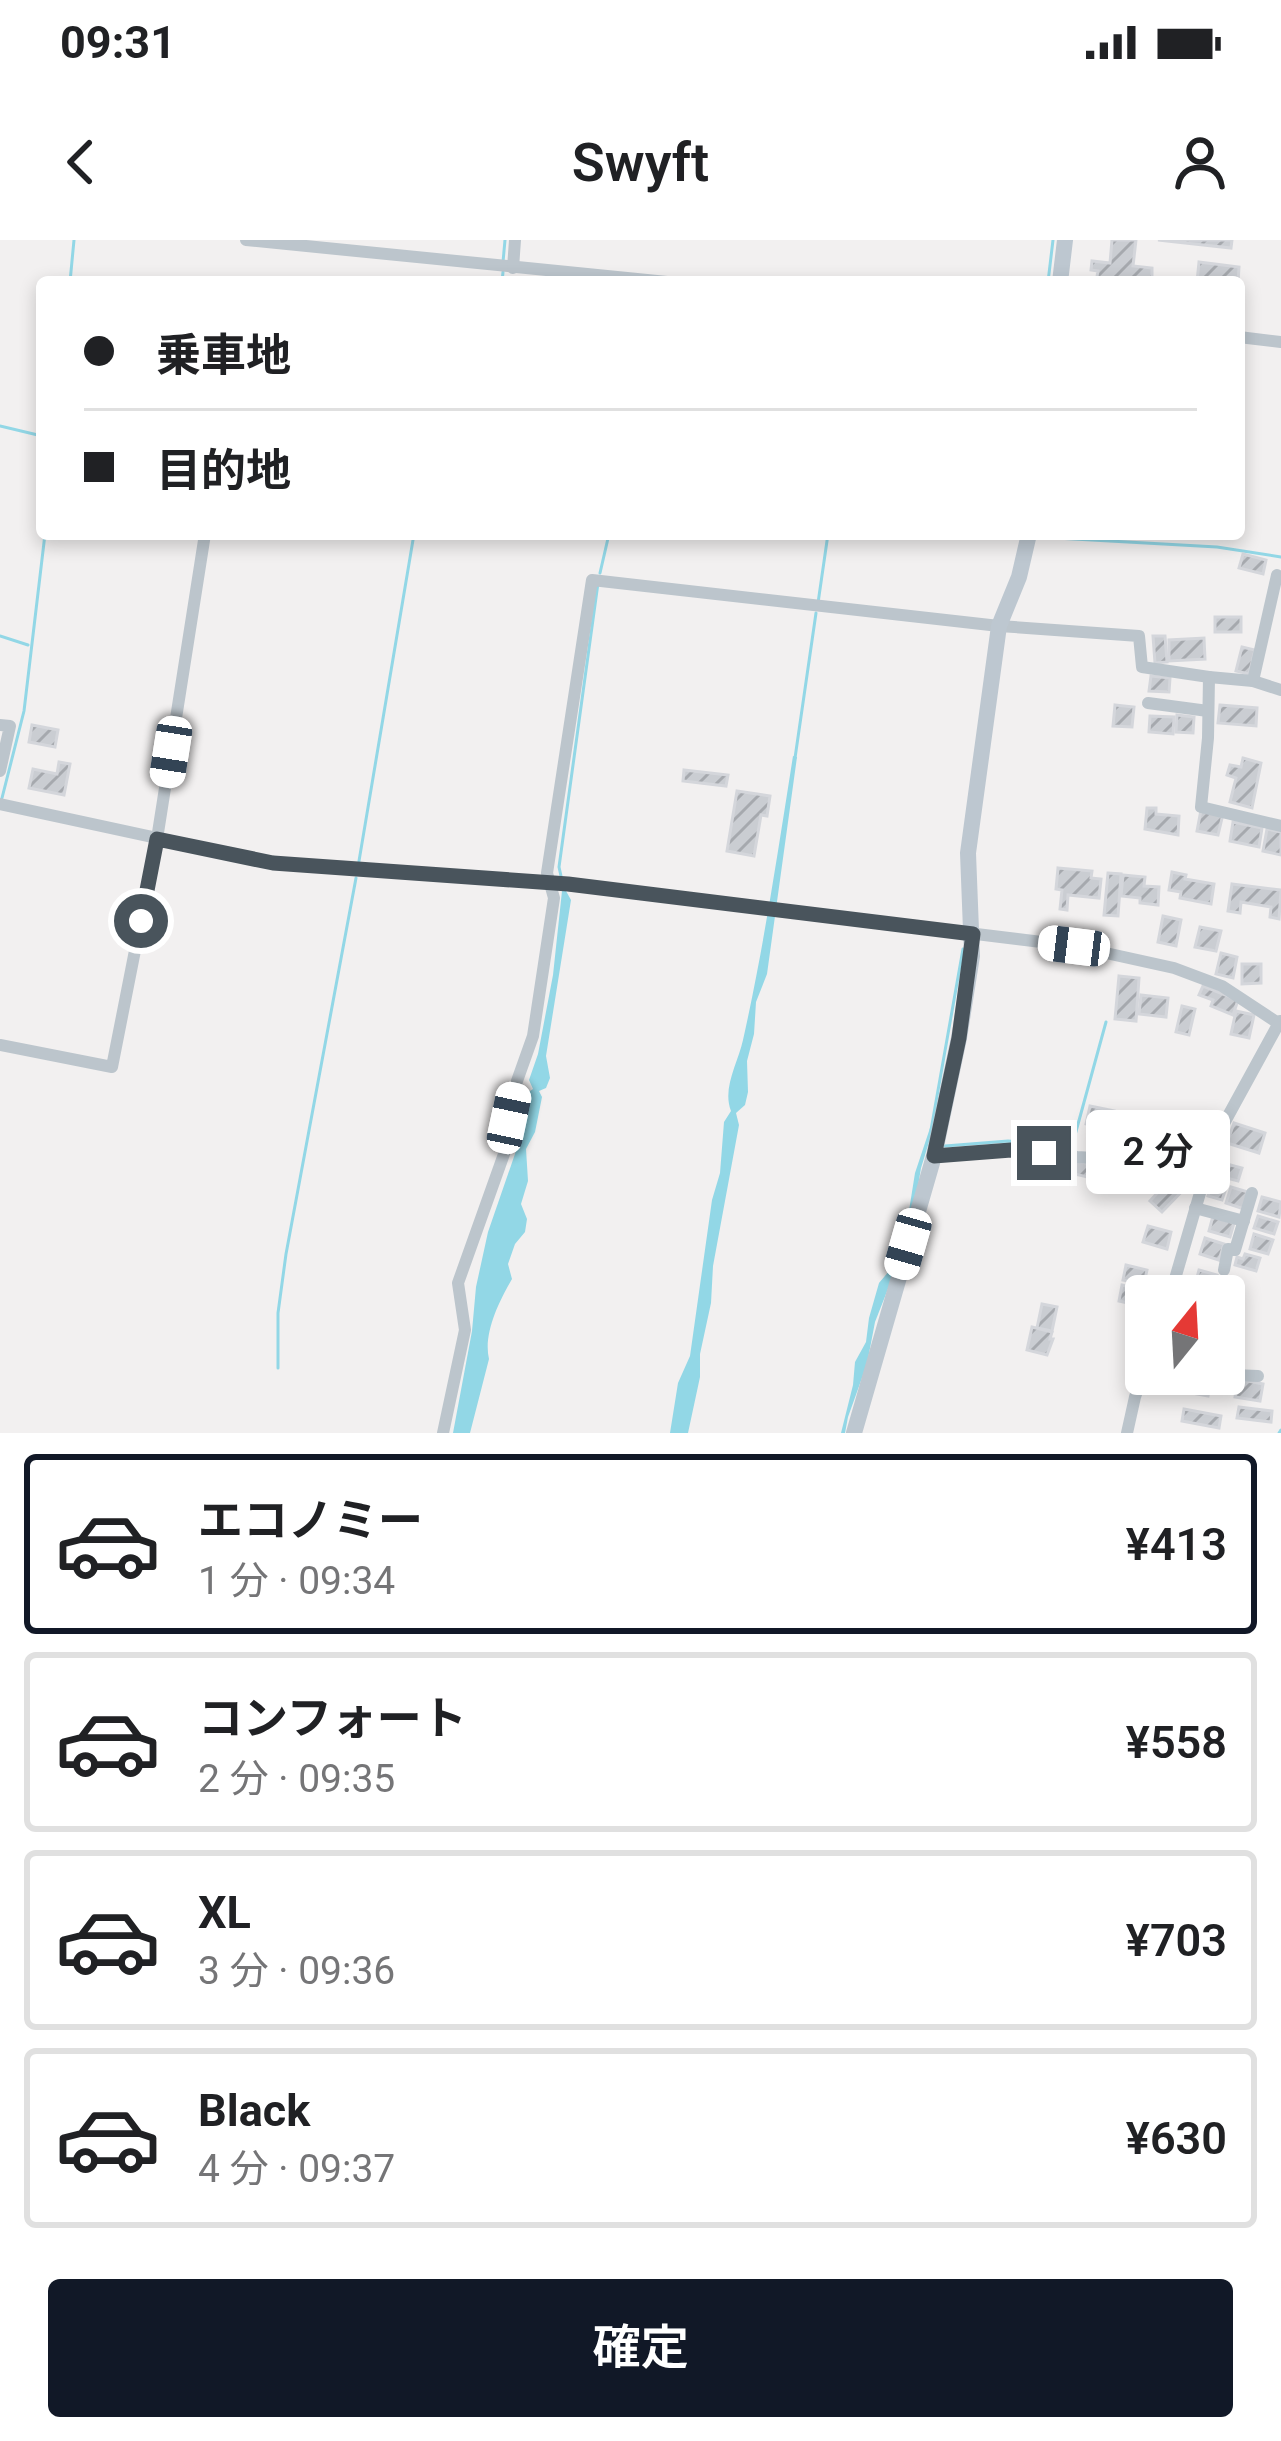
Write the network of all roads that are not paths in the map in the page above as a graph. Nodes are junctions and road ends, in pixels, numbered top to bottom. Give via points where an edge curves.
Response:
1 (246, 240) edge
2 (515, 240) edge
3 (1065, 240) edge
4 (507, 267) junction
5 (603, 276) edge
6 (1061, 276) edge
7 (1245, 338) edge
8 (1281, 342) edge
9 (204, 540) edge
10 (1028, 540) edge
11 (1277, 575) dead end
12 (998, 626) junction
13 (1209, 676) junction
14 (1253, 681) junction
15 (1281, 690) edge
16 (1148, 703) dead end
17 (1208, 712) junction
18 (0, 725) edge
19 (0, 771) edge
20 (3, 805) edge
21 (1281, 826) edge
22 (157, 839) junction
23 (559, 884) junction
24 (973, 934) junction
25 (1280, 1023) edge
26 (0, 1046) edge
27 (934, 1156) junction
28 (1207, 1165) junction
29 (1252, 1192) dead end
30 (1195, 1208) junction
31 (1244, 1221) junction
32 (1224, 1270) dead end
33 (1176, 1275) edge
34 (1245, 1375) edge
35 (1258, 1376) dead end
36 (1135, 1395) edge
37 (443, 1433) edge
38 (854, 1433) edge
39 (1127, 1433) edge

1 - 4 street
2 - 4 street
3 - 6 street
4 - 5 street
7 - 8 street
9 - 22 street
10 - 12 street
11 - 14 street
12 - 13 street via 1138,636 1142,667
12 - 23 street via 599,581 547,873
12 - 24 street via 966,874
13 - 14 street
13 - 17 street
14 - 15 street
16 - 17 street
17 - 21 street via 1201,807
18 - 19 street via 10,726
20 - 22 street
22 - 23 street via 273,863
22 - 26 street via 112,1067
23 - 24 street
23 - 37 street via 505,1154 458,1282 466,1330
24 - 25 street via 1174,968 1222,986
24 - 27 street
25 - 28 street
27 - 28 street via 1011,1150
27 - 38 street
28 - 30 street
29 - 31 street
30 - 31 street
30 - 33 street
31 - 32 street
34 - 35 street
36 - 39 street

